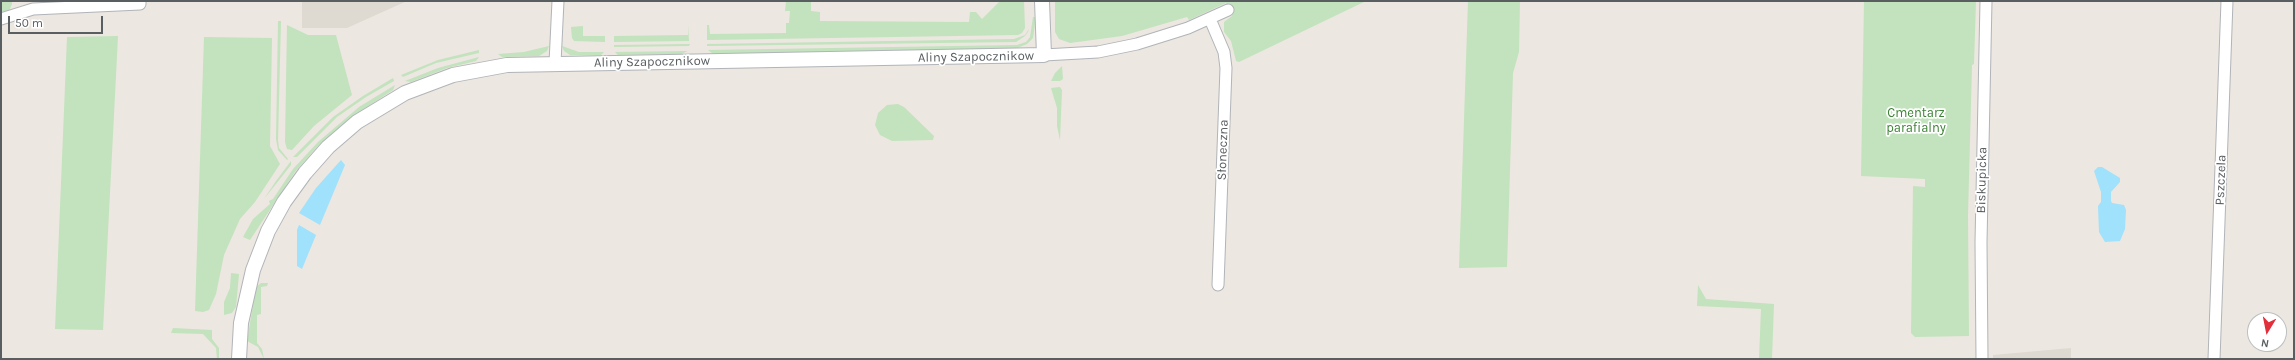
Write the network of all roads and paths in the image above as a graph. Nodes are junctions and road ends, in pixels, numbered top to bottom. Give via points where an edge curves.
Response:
1 (140, 1) edge
2 (558, 1) edge
3 (1042, 1) edge
4 (1986, 1) edge
5 (2227, 1) edge
6 (1228, 10) dead end
7 (1, 19) edge
8 (1210, 19) junction
9 (1044, 56) junction
10 (555, 63) junction
11 (1218, 285) dead end
12 (239, 359) edge
13 (1982, 359) edge
14 (2214, 359) edge

1 - 7 street via 140,4 33,10
2 - 10 street
3 - 9 street
4 - 13 street, Biskupicka via 1983,87
5 - 14 street, Pszczela
6 - 8 street, Aliny Szapocznikow
8 - 9 street, Aliny Szapocznikow via 1154,39 1117,48
8 - 11 street, Słoneczna via 1224,52 1226,68
9 - 10 street, Aliny Szapocznikow
10 - 12 street, Aliny Szapocznikow via 489,67 426,84 371,112 328,147 294,187 276,216 260,250 244,305

